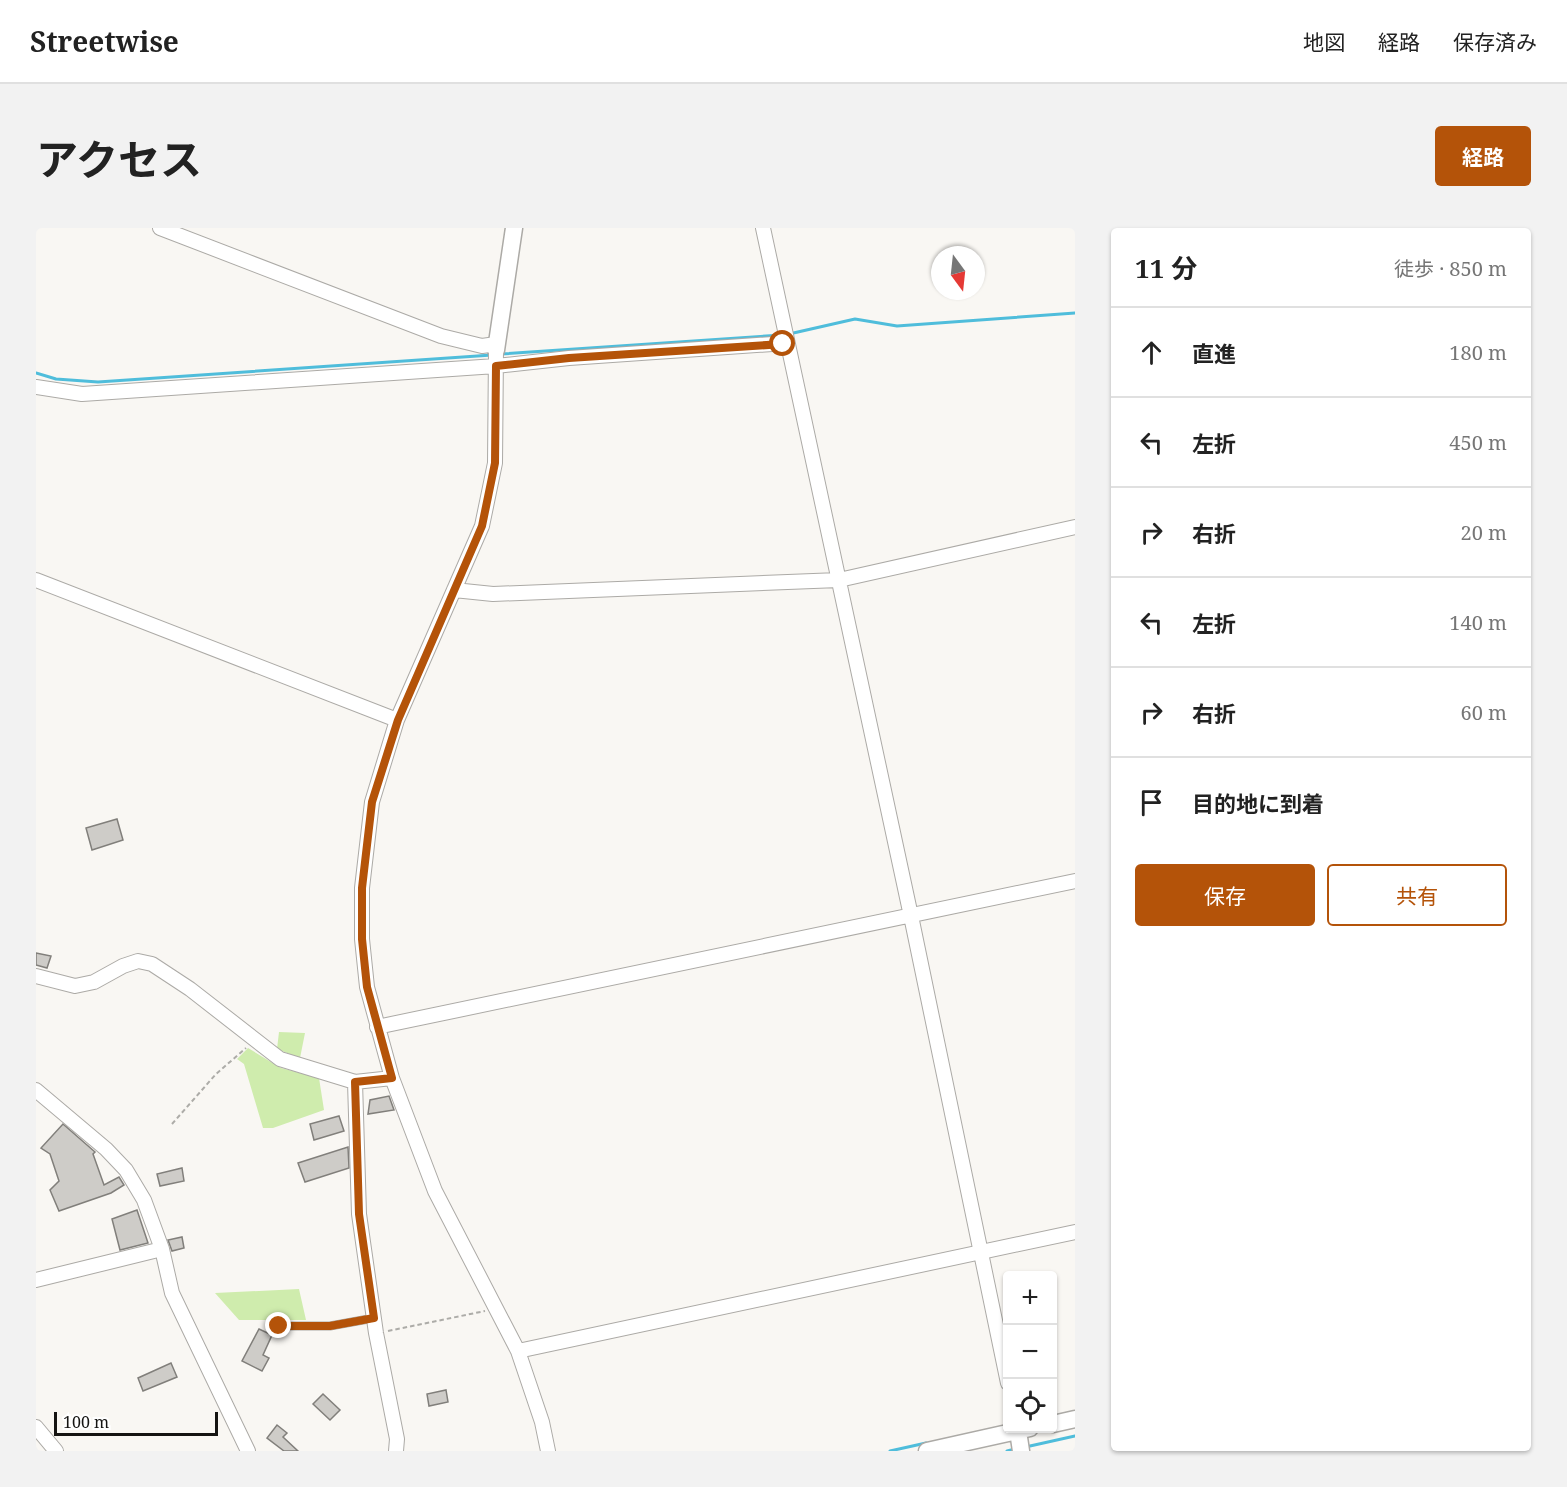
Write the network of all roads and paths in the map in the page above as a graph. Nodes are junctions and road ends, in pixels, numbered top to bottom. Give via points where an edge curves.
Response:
1 (160, 228) edge
2 (514, 228) edge
3 (763, 228) edge
4 (786, 336) junction
5 (496, 356) junction
6 (36, 387) edge
7 (1075, 527) edge
8 (36, 580) edge
9 (839, 580) junction
10 (454, 590) junction
11 (398, 720) junction
12 (1075, 881) edge
13 (911, 916) junction
14 (36, 976) edge
15 (377, 1027) junction
16 (255, 1040) junction
17 (392, 1078) junction
18 (355, 1082) junction
19 (36, 1090) edge
20 (172, 1124) dead end
21 (1075, 1232) edge
22 (162, 1249) junction
23 (980, 1254) junction
24 (36, 1280) edge
25 (496, 1309) junction
26 (374, 1318) junction
27 (279, 1326) dead end
28 (376, 1334) junction
29 (518, 1351) junction
30 (1007, 1379) edge
31 (1075, 1419) edge
32 (1057, 1423) edge
33 (36, 1428) edge
34 (1005, 1433) edge
35 (1022, 1433) edge
36 (56, 1451) edge
37 (248, 1451) edge
38 (396, 1451) edge
39 (548, 1451) edge
40 (927, 1451) edge
41 (1021, 1451) edge

1 - 5 street via 441,336 482,346
2 - 5 street
3 - 4 street
4 - 5 street via 569,358
4 - 9 street
5 - 6 street via 82,394
5 - 10 street via 495,463 482,526
7 - 9 street
8 - 11 street
9 - 10 street via 493,594
9 - 13 street
10 - 11 street
11 - 15 street via 372,802 362,888 364,958
12 - 13 street
13 - 15 street
13 - 23 street
14 - 16 street via 75,986 94,982 138,962 152,964
15 - 17 street
16 - 18 street via 280,1059
16 - 20 path via 216,1074
17 - 18 street
17 - 25 street via 435,1191
18 - 26 street via 359,1214
19 - 22 street via 126,1170 144,1200
21 - 23 street
22 - 24 street
22 - 37 street via 172,1293
23 - 29 street
23 - 30 street
25 - 28 path
25 - 29 street
26 - 27 lane via 330,1326
26 - 28 street
28 - 38 street via 397,1439
29 - 39 street
31 - 32 street
33 - 36 street
34 - 40 street
35 - 41 street

